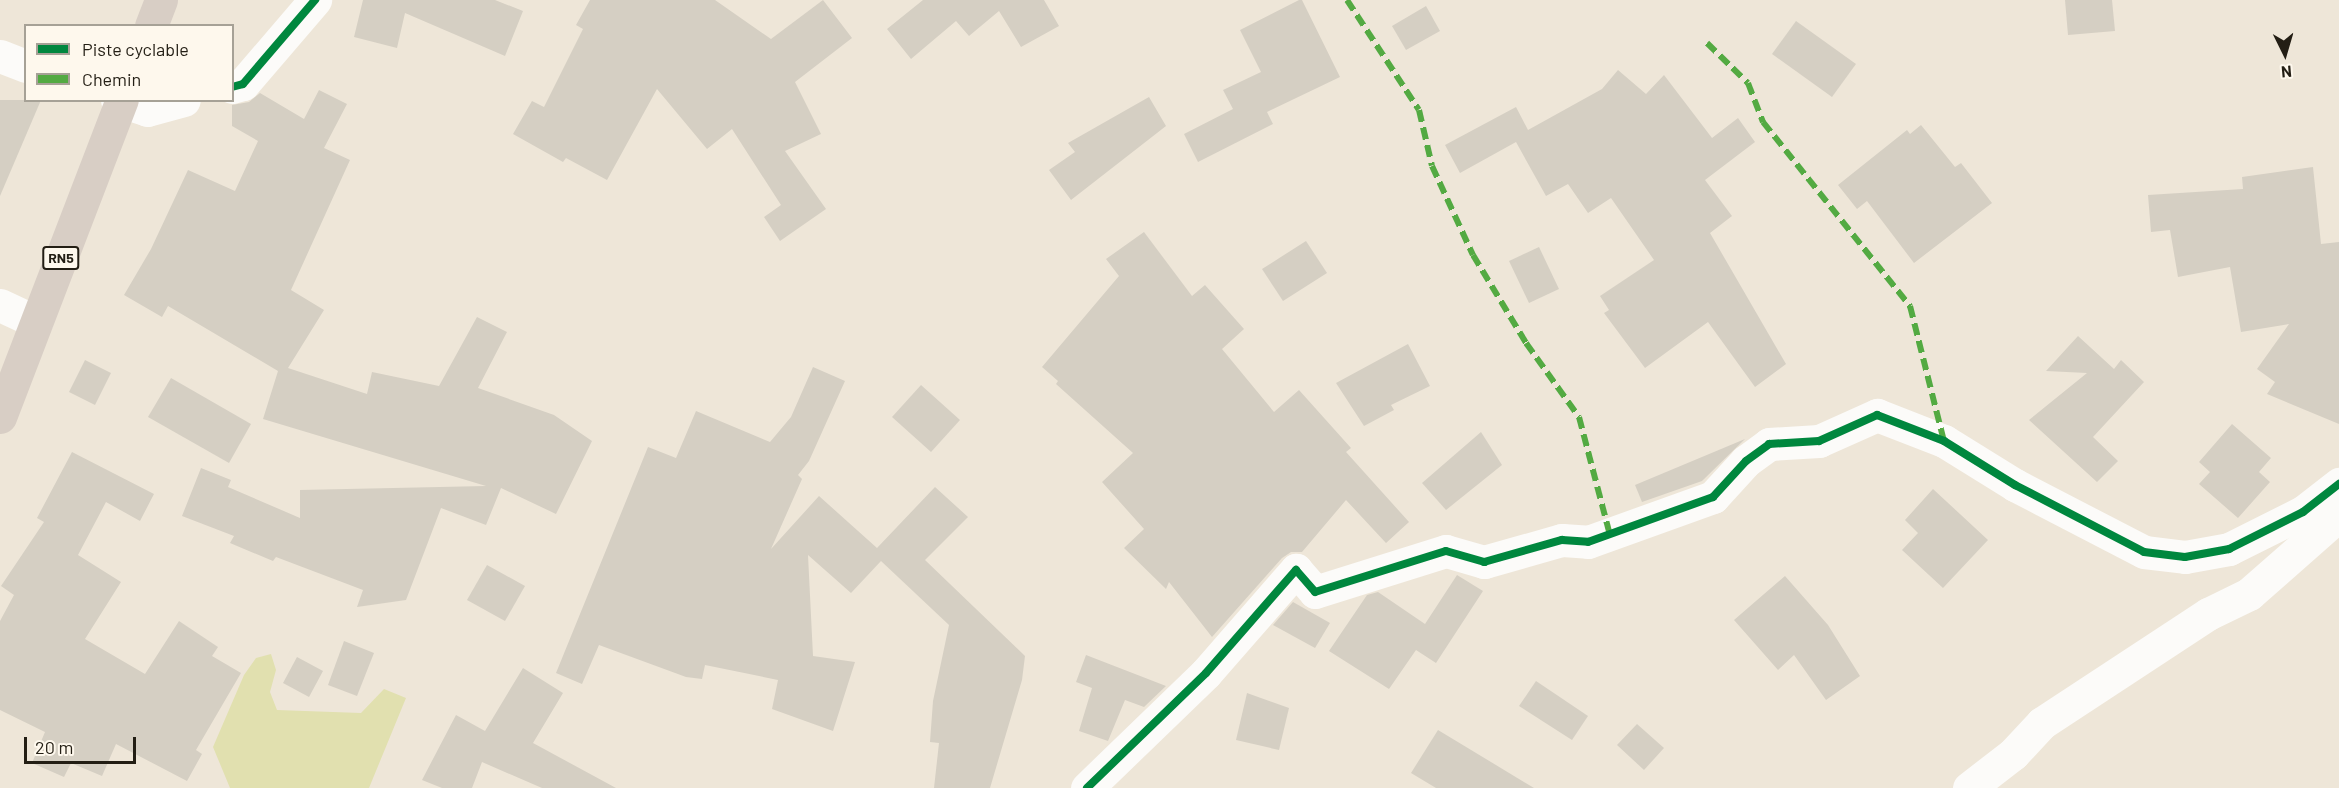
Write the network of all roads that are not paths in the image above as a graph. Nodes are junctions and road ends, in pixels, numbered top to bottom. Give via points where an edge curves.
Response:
1 (161, 0) edge
2 (315, 0) edge
3 (152, 24) edge
4 (0, 56) edge
5 (24, 65) edge
6 (234, 86) edge
7 (120, 102) edge
8 (123, 102) edge
9 (177, 102) edge
10 (0, 305) edge
11 (36, 322) junction
12 (0, 417) edge
13 (2339, 484) edge
14 (2339, 515) edge
15 (1087, 788) edge
16 (1970, 788) edge

1 - 3 highway
2 - 6 street via 243,84
4 - 5 street
7 - 11 highway, RN5
8 - 9 street via 147,110
10 - 11 street
11 - 12 highway, RN5
13 - 15 street via 2303,512 2229,549 2185,557 2144,552 2015,484 1944,441 1876,416 1819,441 1769,444 1746,461 1713,497 1588,542 1562,540 1484,562 1446,551 1315,592 1296,570 1188,693
14 - 16 street via 2249,594 2208,615 2042,723 2013,754

